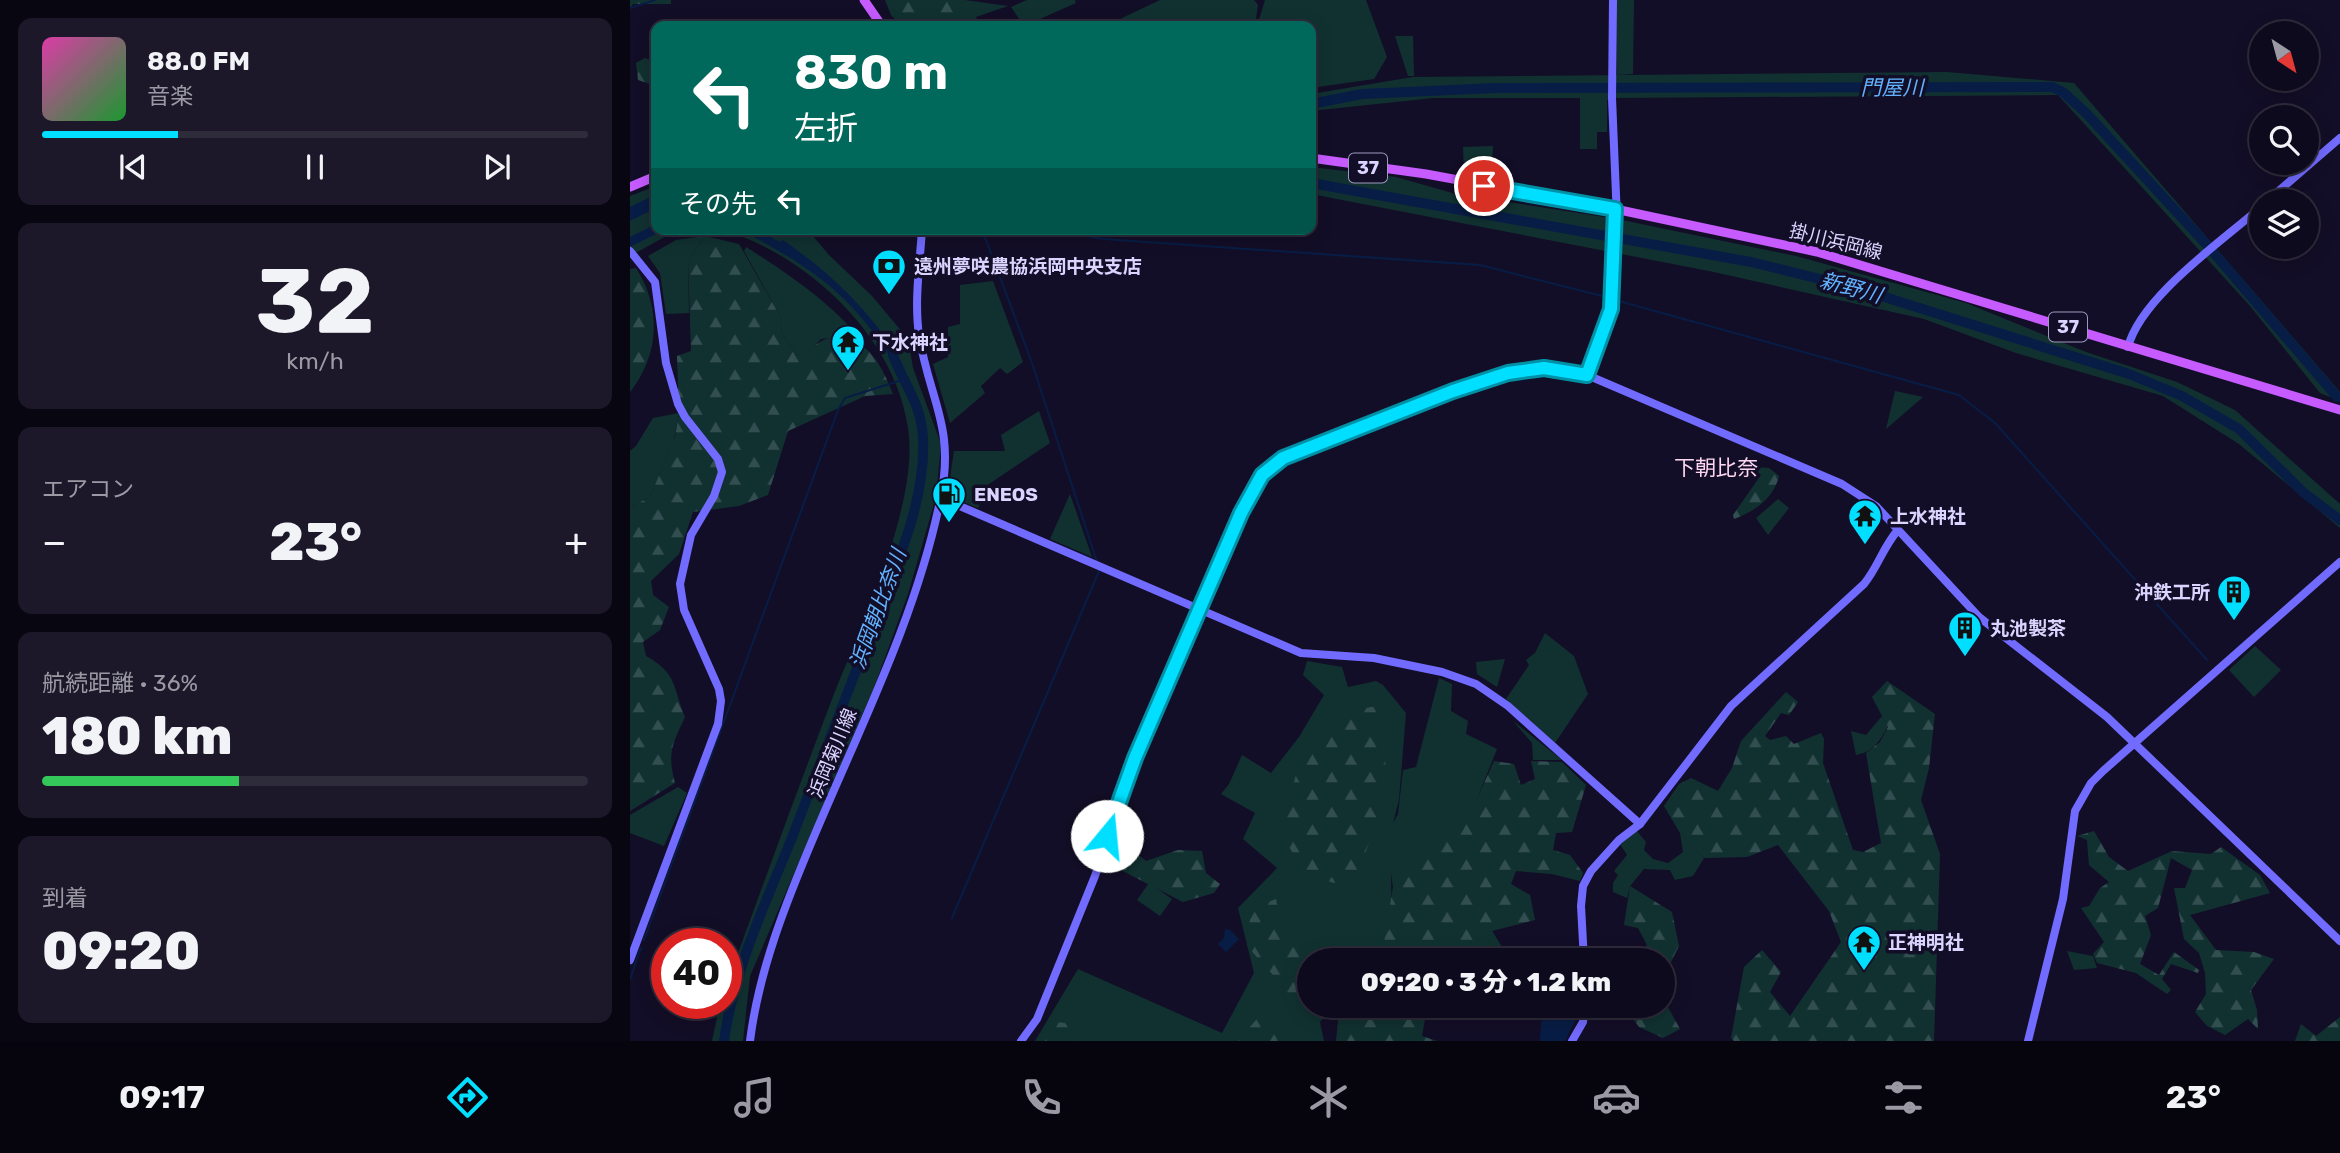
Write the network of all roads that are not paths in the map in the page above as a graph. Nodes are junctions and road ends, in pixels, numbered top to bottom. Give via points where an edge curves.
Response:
1 (864, 0) edge
2 (1613, 0) edge
3 (879, 21) edge
4 (2340, 138) edge
5 (1316, 159) edge
6 (651, 178) edge
7 (630, 187) edge
8 (2281, 189) edge
9 (1615, 209) junction
10 (2249, 217) edge
11 (922, 235) edge
12 (632, 254) edge
13 (2128, 347) junction
14 (1587, 375) junction
15 (2340, 410) edge
16 (941, 498) junction
17 (1898, 530) junction
18 (2340, 562) edge
19 (1198, 610) junction
20 (2135, 743) junction
21 (1640, 824) junction
22 (2340, 941) edge
23 (1583, 948) edge
24 (630, 960) edge
25 (1584, 1018) edge
26 (750, 1041) edge
27 (1021, 1041) edge
28 (1572, 1041) edge
29 (2028, 1041) edge

1 - 3 main road
2 - 9 street
4 - 8 street
5 - 9 main road, 掛川浜岡線 / 37
6 - 7 main road
9 - 13 main road, 掛川浜岡線 / 37 via 1828,256
9 - 14 street via 1614,294
10 - 13 street via 2146,309
11 - 16 street, 浜岡菊川線 via 918,327 946,441
12 - 24 street via 655,282 666,363 678,404 718,459 722,472 691,535 680,584 684,611 722,701 718,724
13 - 15 main road, 掛川浜岡線 / 37
14 - 17 street via 1854,490
14 - 19 street via 1544,368 1508,373 1283,458 1255,485
16 - 19 street
16 - 26 street, 浜岡菊川線 via 899,632 776,935
17 - 20 street via 1979,617 2082,694
17 - 21 street via 1864,584 1731,706
18 - 20 street
19 - 21 street via 1301,653 1374,658 1476,684 1501,700
19 - 27 street via 1135,758 1095,876 1037,1019
20 - 22 street
20 - 29 street via 2091,783 2075,811 2063,899
21 - 23 street via 1619,839 1587,878 1581,906
25 - 28 street

